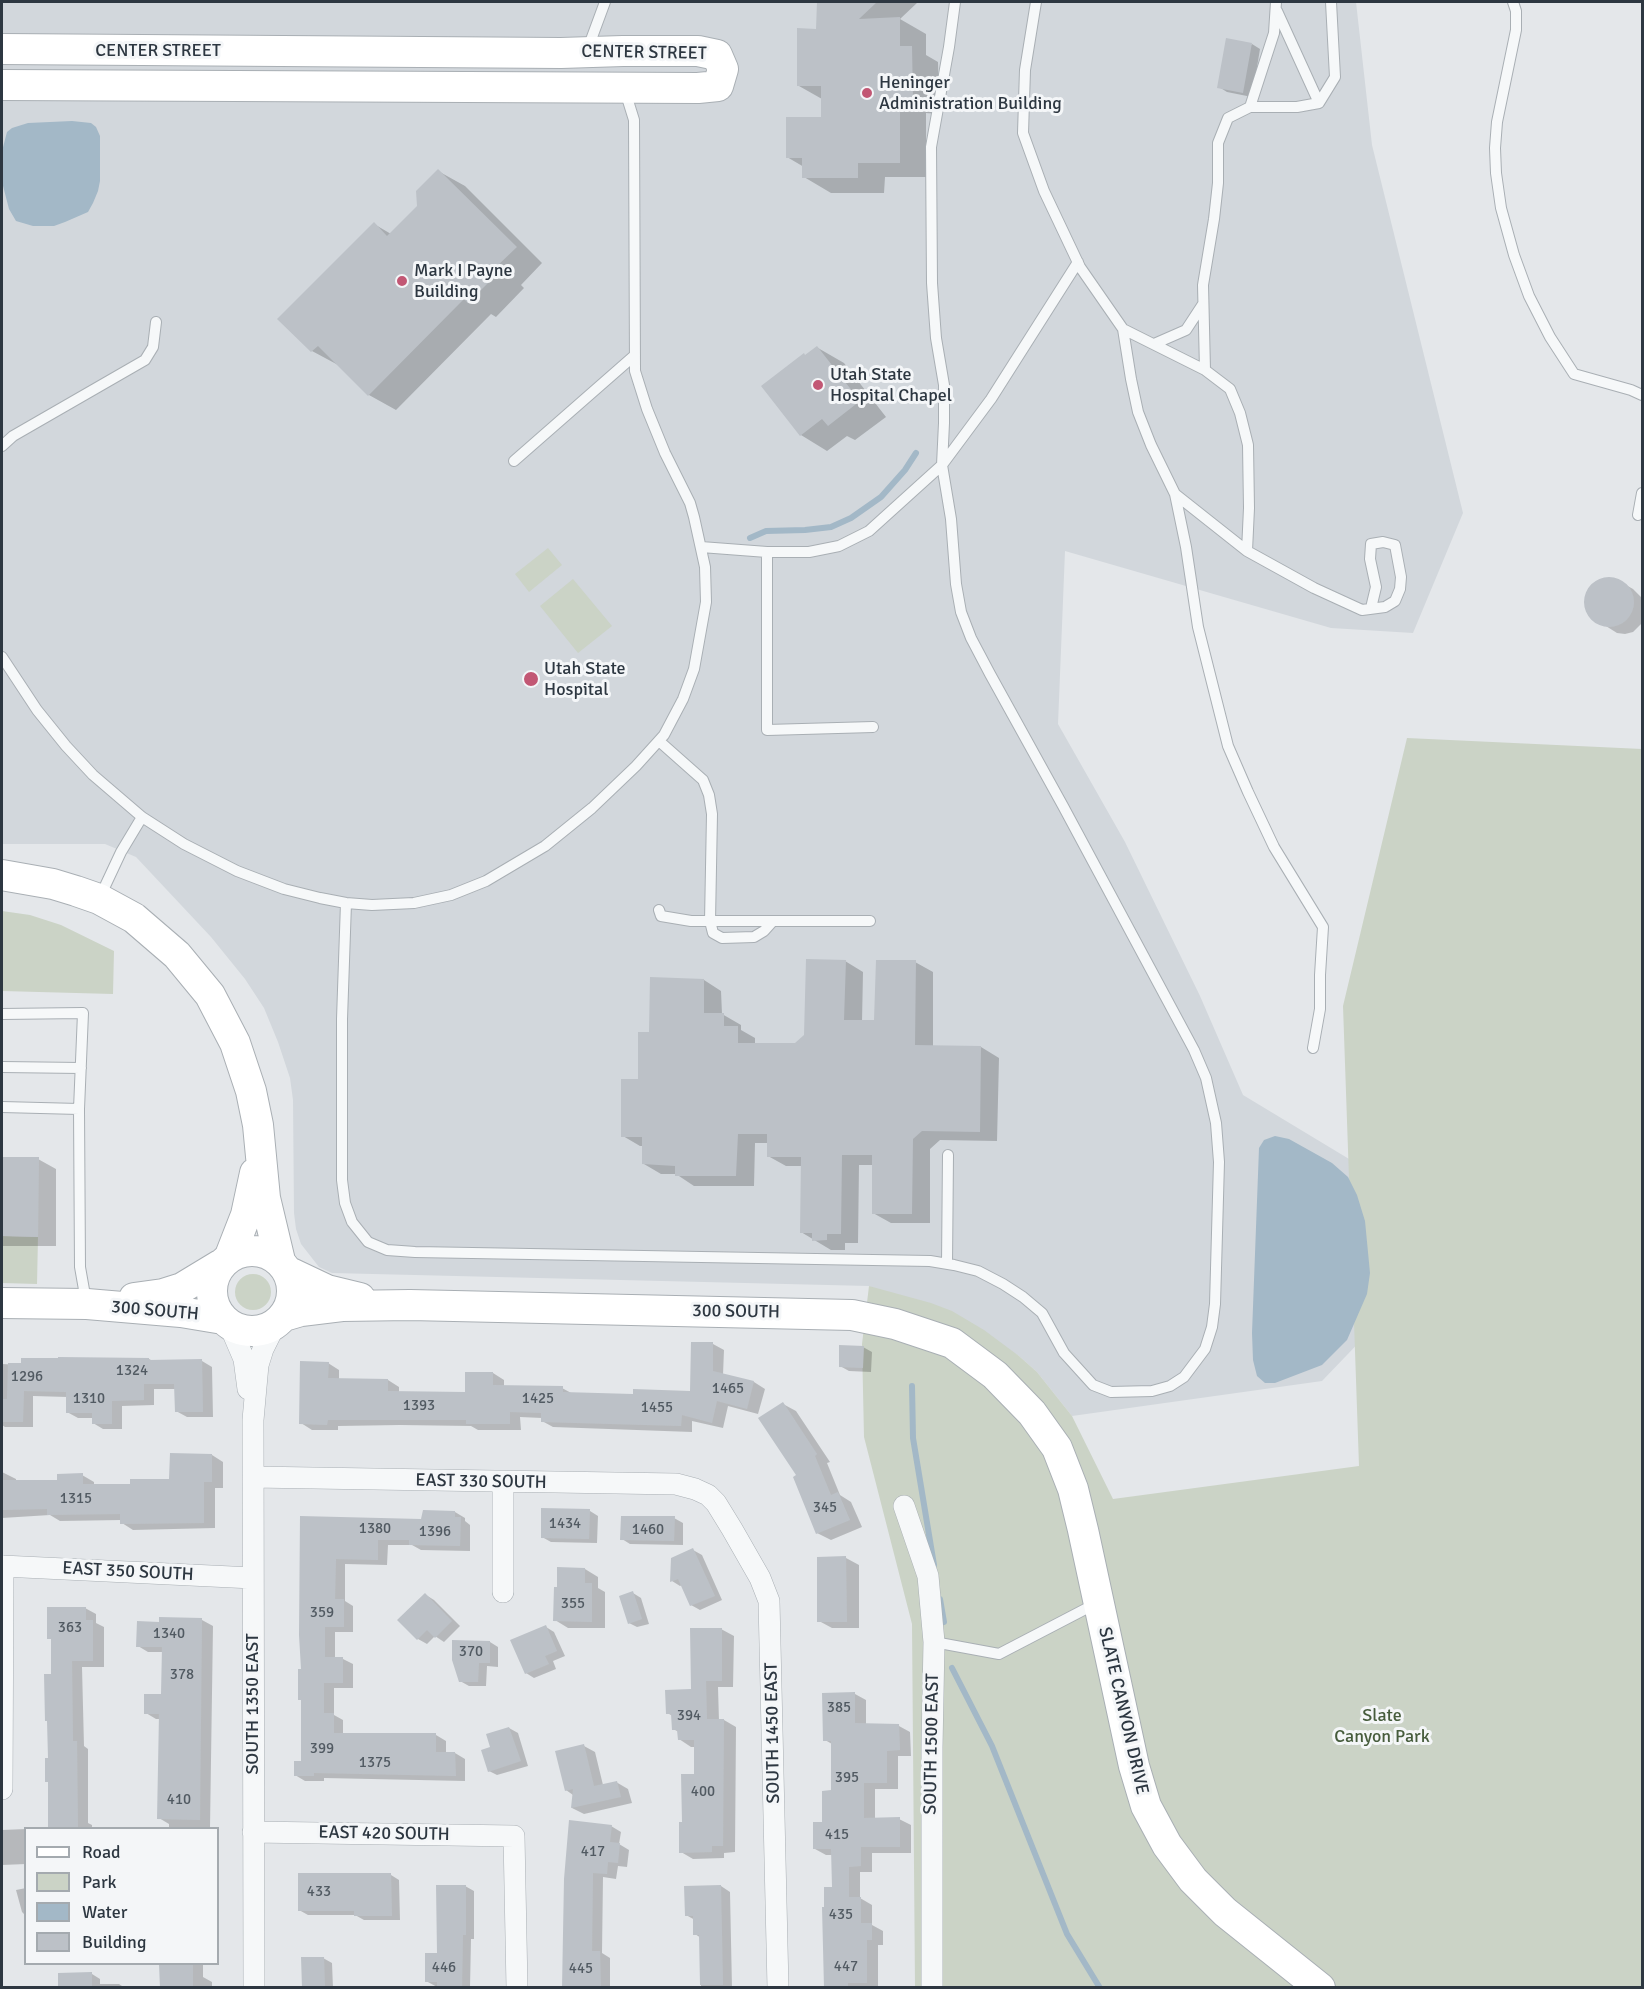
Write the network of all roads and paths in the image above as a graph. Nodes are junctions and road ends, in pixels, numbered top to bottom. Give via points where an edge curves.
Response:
1 (605, 2) edge
2 (955, 2) edge
3 (1036, 2) edge
4 (1330, 2) edge
5 (1513, 2) edge
6 (1276, 5) edge
7 (2, 49) edge
8 (140, 50) junction
9 (623, 51) junction
10 (574, 52) junction
11 (2, 85) edge
12 (140, 86) junction
13 (562, 87) junction
14 (624, 89) junction
15 (1319, 103) junction
16 (1250, 107) junction
17 (1078, 262) junction
18 (1203, 304) junction
19 (156, 322) dead end
20 (1124, 329) junction
21 (1154, 344) junction
22 (635, 355) junction
23 (1205, 369) junction
24 (1642, 395) edge
25 (2, 446) edge
26 (514, 461) dead end
27 (942, 465) junction
28 (1642, 493) edge
29 (1175, 494) junction
30 (1638, 515) dead end
31 (700, 548) junction
32 (1247, 551) junction
33 (767, 552) junction
34 (1371, 608) junction
35 (2, 657) edge
36 (873, 727) dead end
37 (659, 741) junction
38 (142, 817) junction
39 (2, 874) edge
40 (99, 899) junction
41 (346, 903) junction
42 (659, 910) dead end
43 (710, 921) junction
44 (773, 921) junction
45 (870, 921) dead end
46 (2, 1014) edge
47 (1313, 1048) dead end
48 (2, 1067) edge
49 (81, 1068) junction
50 (2, 1107) edge
51 (79, 1109) junction
52 (260, 1138) junction
53 (948, 1155) dead end
54 (225, 1261) junction
55 (947, 1264) junction
56 (284, 1267) junction
57 (2, 1303) edge
58 (87, 1304) junction
59 (410, 1305) junction
60 (280, 1320) junction
61 (226, 1322) junction
62 (1032, 1413) joint
63 (253, 1420) junction
64 (253, 1477) junction
65 (502, 1482) junction
66 (708, 1495) joint
67 (904, 1506) dead end
68 (2, 1566) edge
69 (253, 1578) junction
70 (503, 1592) dead end
71 (1098, 1603) junction
72 (934, 1642) junction
73 (2, 1789) edge
74 (253, 1832) junction
75 (254, 1988) edge
76 (517, 1988) edge
77 (778, 1988) edge
78 (932, 1988) edge
79 (1320, 1988) edge

1 - 10 lane
2 - 27 lane via 931,147 932,283 944,385
3 - 17 lane via 1025,70 1023,133 1044,191
4 - 15 lane via 1335,77
5 - 24 lane via 1515,30 1495,148 1502,208 1514,255 1534,306 1574,374
6 - 15 lane
6 - 16 lane via 1274,33
7 - 8 street, CENTER STREET
8 - 10 street, CENTER STREET
8 - 12 street
9 - 10 street, CENTER STREET
9 - 14 street
9 - 14 street, CENTER STREET via 698,51 717,55 723,69 718,86
10 - 13 street
11 - 12 street, CENTER STREET
12 - 13 street, CENTER STREET
13 - 14 street, CENTER STREET
14 - 22 lane via 634,120
15 - 16 lane
16 - 18 lane via 1228,118 1218,143 1218,183
17 - 20 lane
17 - 27 lane via 991,399
18 - 21 lane via 1186,330
18 - 23 lane
19 - 25 lane via 153,347 145,360
20 - 21 lane
20 - 29 lane via 1138,412
21 - 23 lane
22 - 26 lane
22 - 31 lane via 635,371 647,409 690,503
23 - 32 lane via 1230,389 1248,446
27 - 33 lane via 869,531 839,546 809,552
27 - 55 lane via 956,584 971,638 1194,1050 1206,1078 1219,1162 1212,1327 1205,1349 1184,1377 1170,1386 1152,1391 1111,1392 1093,1384 1064,1353 1042,1313 1023,1297 978,1271
28 - 30 lane
29 - 32 lane
29 - 47 lane via 1198,627 1228,746 1274,847 1323,927 1320,1009
31 - 33 lane
31 - 37 lane via 706,602 694,669
32 - 34 lane via 1314,588 1362,609
33 - 36 lane via 767,729
34 - 34 lane via 1395,601 1400,589 1395,546 1383,542 1371,544 1376,587
35 - 38 lane via 66,746
37 - 41 lane via 570,826 545,846 486,881 414,903
37 - 43 lane via 703,780 709,795
38 - 40 lane
38 - 41 lane via 237,871 284,889
39 - 40 street
40 - 52 street via 134,918 160,940 210,995 236,1043
41 - 55 lane via 342,1180 352,1222 368,1242 387,1250 415,1252
42 - 43 lane via 661,916
43 - 44 lane
43 - 44 lane via 713,933 722,938 754,937
44 - 45 lane
46 - 49 lane via 83,1013
48 - 49 lane
49 - 51 lane
50 - 51 lane
51 - 58 lane via 80,1268
52 - 54 street via 246,1215
52 - 56 street via 265,1198
53 - 55 lane
54 - 56 street via 243,1251 256,1250 269,1254
54 - 58 street, 300 SOUTH via 182,1288 163,1294
54 - 61 street via 211,1290 213,1303
56 - 59 street, 300 SOUTH via 308,1282 349,1297
56 - 60 street via 293,1285 292,1298
57 - 58 street, 300 SOUTH
58 - 61 street, 300 SOUTH via 181,1312
59 - 60 street, 300 SOUTH via 342,1306 301,1311
59 - 62 street, 300 SOUTH via 852,1315 952,1343 995,1375
60 - 61 street via 255,1331 241,1330
60 - 63 street, SOUTH 1350 EAST via 258,1365
61 - 63 street, SOUTH 1350 EAST via 244,1359
62 - 71 street, SLATE CANYON DRIVE via 1057,1448 1073,1489
63 - 64 street, SOUTH 1350 EAST
64 - 65 street, EAST 330 SOUTH
64 - 69 street, SOUTH 1350 EAST
65 - 66 street, EAST 330 SOUTH via 676,1484
65 - 70 street
66 - 77 street, SOUTH 1450 EAST via 738,1539 769,1601
67 - 72 street, SOUTH 1500 EAST via 928,1576
68 - 69 street, EAST 350 SOUTH
68 - 73 street
69 - 74 street, SOUTH 1350 EAST
71 - 72 lane via 999,1654
71 - 79 street, SLATE CANYON DRIVE via 1134,1766 1146,1806 1167,1845 1193,1880 1225,1911
72 - 78 street, SOUTH 1500 EAST
74 - 75 street, SOUTH 1350 EAST
74 - 76 street, EAST 420 SOUTH via 514,1836

